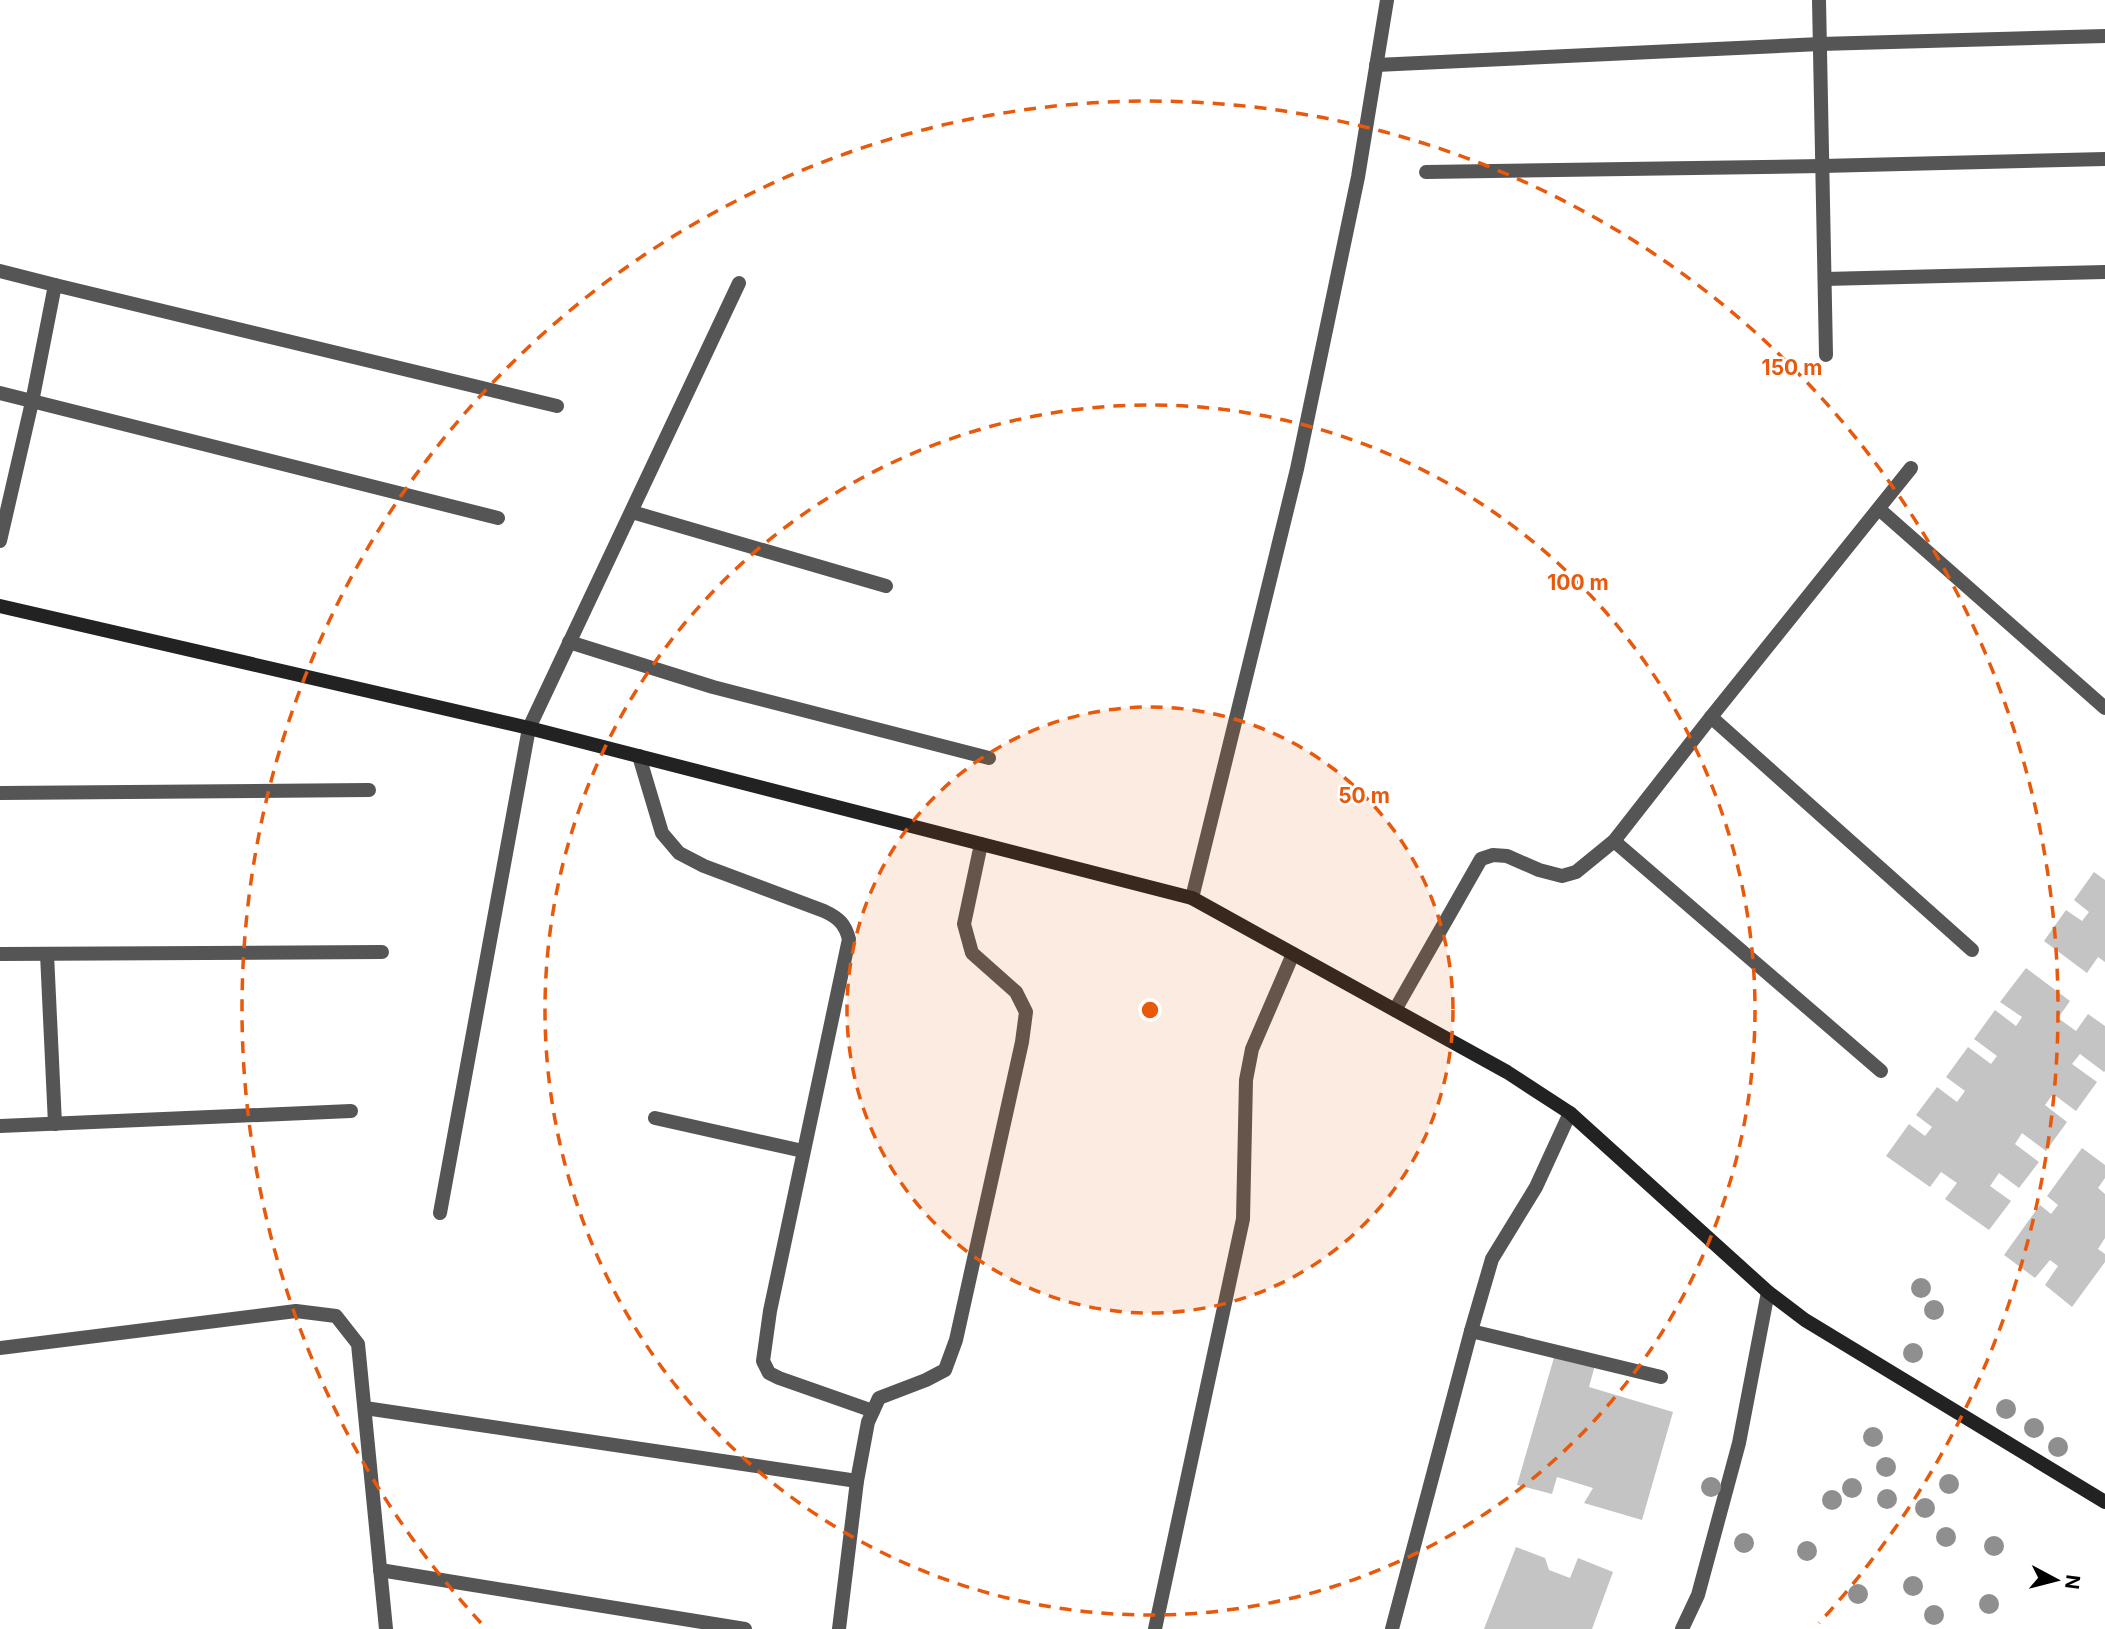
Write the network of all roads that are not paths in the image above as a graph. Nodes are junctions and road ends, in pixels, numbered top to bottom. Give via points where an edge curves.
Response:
1 (1387, 0) edge
2 (1819, 0) edge
3 (2105, 36) edge
4 (1820, 44) junction
5 (1376, 65) junction
6 (2105, 159) edge
7 (1822, 166) junction
8 (1426, 172) dead end
9 (0, 271) edge
10 (2105, 272) edge
11 (1825, 279) junction
12 (739, 283) dead end
13 (55, 285) junction
14 (1826, 355) dead end
15 (0, 393) edge
16 (32, 402) junction
17 (557, 406) dead end
18 (1911, 468) dead end
19 (1879, 509) junction
20 (632, 512) junction
21 (498, 518) dead end
22 (0, 541) edge
23 (886, 586) dead end
24 (0, 606) edge
25 (569, 642) junction
26 (2105, 708) edge
27 (1711, 717) junction
28 (529, 728) junction
29 (639, 756) junction
30 (989, 758) dead end
31 (369, 790) dead end
32 (0, 793) edge
33 (1614, 841) junction
34 (981, 844) junction
35 (1192, 898) junction
36 (1972, 950) dead end
37 (382, 952) dead end
38 (0, 954) edge
39 (47, 954) junction
40 (1293, 954) junction
41 (1395, 1010) junction
42 (1881, 1071) dead end
43 (351, 1111) dead end
44 (1570, 1113) junction
45 (655, 1118) dead end
46 (55, 1124) junction
47 (0, 1126) edge
48 (803, 1151) junction
49 (440, 1213) dead end
50 (1768, 1292) junction
51 (1471, 1331) junction
52 (0, 1348) edge
53 (1661, 1377) dead end
54 (365, 1408) junction
55 (873, 1411) junction
56 (857, 1481) junction
57 (2105, 1502) edge
58 (380, 1570) junction
59 (386, 1629) edge
60 (745, 1629) edge
61 (839, 1629) edge
62 (1155, 1629) edge
63 (1392, 1629) edge
64 (1682, 1629) edge

1 - 5 street
2 - 4 street
3 - 4 street
4 - 5 street
4 - 7 street
5 - 35 street via 1358,177 1297,469
6 - 7 street
7 - 8 street
7 - 11 street
9 - 13 street
10 - 11 street
11 - 14 street
12 - 20 street
13 - 16 street
13 - 17 street
15 - 16 street
16 - 21 street
16 - 22 street
18 - 19 street
19 - 26 street
19 - 27 street
20 - 23 street
20 - 25 street
24 - 28 street
25 - 28 street
25 - 30 street via 713,687
27 - 33 street
27 - 36 street
28 - 29 street
28 - 49 street
29 - 34 street
29 - 48 street via 662,833 679,853 838,917 846,928 849,939
31 - 32 street
33 - 41 street via 1576,872 1562,876 1507,856 1481,859
33 - 42 street
34 - 35 street
34 - 55 street via 964,924 972,953 1016,992 1026,1012 1022,1042 956,1340 945,1370 879,1398
35 - 40 street
37 - 39 street
38 - 39 street
39 - 46 street
40 - 41 street
40 - 62 street via 1252,1049 1246,1080 1243,1219
41 - 44 street
43 - 46 street
44 - 50 street
44 - 51 street via 1536,1187 1492,1259
45 - 48 street
46 - 47 street
48 - 55 street via 764,1362 769,1373 779,1378
50 - 57 street via 1805,1320
50 - 64 street via 1736,1457 1698,1595
51 - 53 street
51 - 63 street
52 - 54 street via 296,1311 336,1316 358,1343
54 - 56 street
54 - 58 street
55 - 56 street
56 - 61 street
58 - 59 street
58 - 60 street

